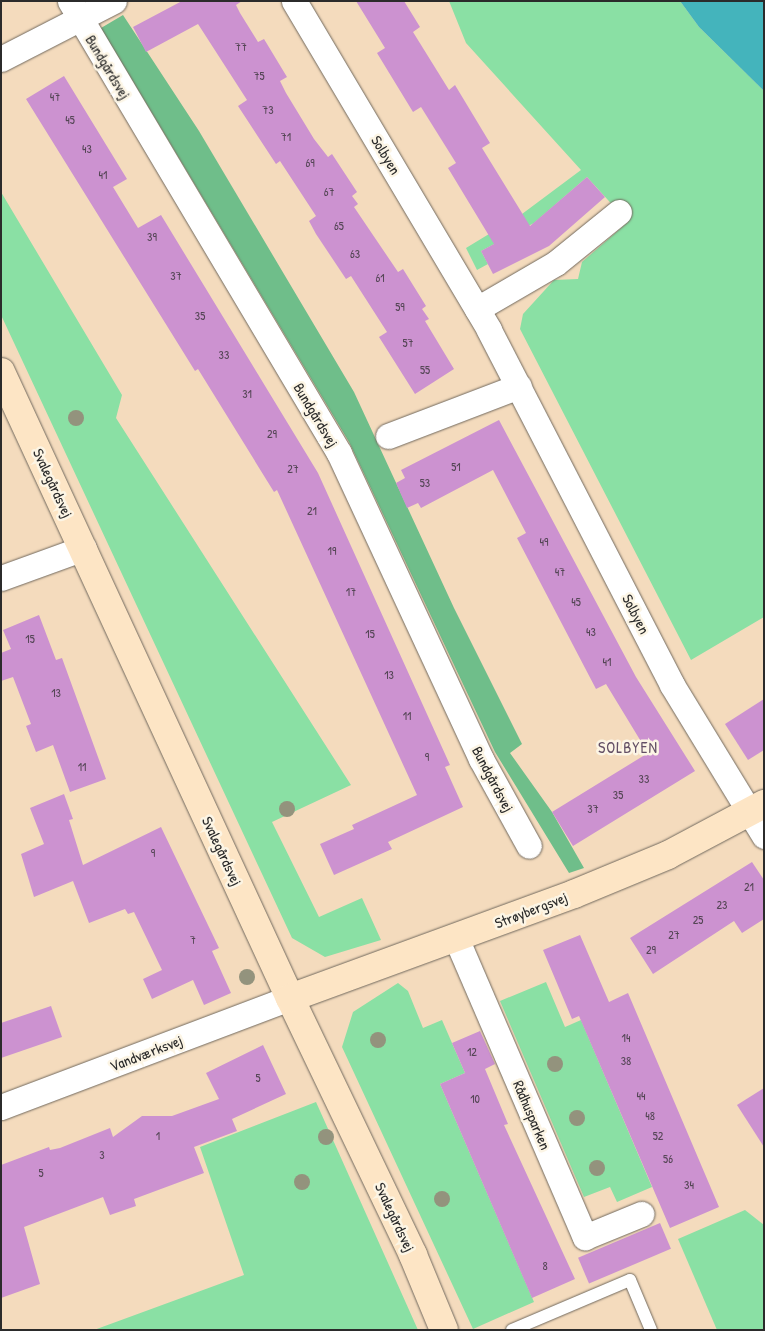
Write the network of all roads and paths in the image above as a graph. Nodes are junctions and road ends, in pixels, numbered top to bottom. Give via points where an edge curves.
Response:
1 (114, 1) edge
2 (294, 1) edge
3 (75, 10) edge
4 (1, 59) edge
5 (619, 212) dead end
6 (477, 310) junction
7 (1, 372) edge
8 (519, 386) junction
9 (388, 436) dead end
10 (84, 548) junction
11 (1, 578) edge
12 (756, 808) edge
13 (764, 836) edge
14 (529, 846) dead end
15 (456, 938) junction
16 (290, 998) junction
17 (1, 1107) edge
18 (641, 1214) dead end
19 (444, 1330) edge
20 (512, 1330) edge
21 (650, 1330) edge

1 - 3 street
2 - 6 street, Solbyen
3 - 4 street
3 - 14 street, Bundgårdsvej via 339,453 481,759
5 - 6 street via 556,264
6 - 8 street, Solbyen
7 - 10 street, Svalegårdsvej
8 - 9 street
8 - 12 street, Solbyen via 672,685
10 - 11 street
10 - 16 street, Svalegårdsvej
12 - 13 street, Solbyen
12 - 15 street, Strøybergsvej via 668,855
15 - 16 street, Strøybergsvej
15 - 18 street, Rådhusparken via 585,1237
16 - 17 street, Vandværksvej
16 - 19 street, Svalegårdsvej via 413,1255
20 - 21 lane via 630,1280

